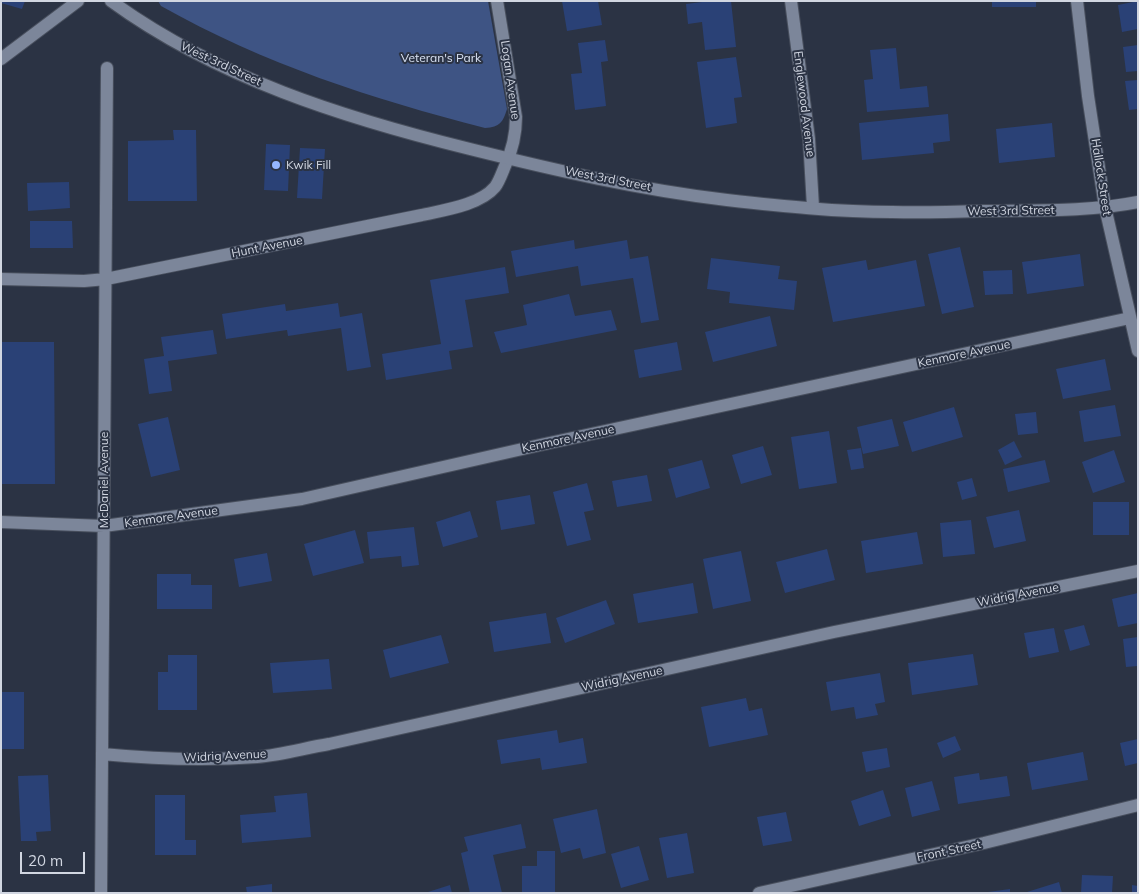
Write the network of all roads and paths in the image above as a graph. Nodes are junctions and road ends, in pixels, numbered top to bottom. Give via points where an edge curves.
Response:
1 (78, 1) edge
2 (112, 1) edge
3 (498, 1) edge
4 (791, 1) edge
5 (1077, 1) edge
6 (1, 59) edge
7 (107, 68) dead end
8 (508, 159) junction
9 (1138, 202) edge
10 (813, 207) junction
11 (1105, 207) junction
12 (1, 279) edge
13 (106, 279) junction
14 (1130, 318) junction
15 (1138, 351) edge
16 (1, 522) edge
17 (104, 526) junction
18 (1138, 571) edge
19 (102, 754) junction
20 (1138, 806) edge
21 (101, 893) edge
22 (759, 893) edge

1 - 6 street
2 - 8 street, West 3rd Street via 154,30 233,72 378,124
3 - 8 street, Logan Avenue via 516,117 516,131
4 - 10 street, Englewood Avenue via 809,139
5 - 11 street, Hallock Street
7 - 13 street, McDaniel Avenue
8 - 10 street, West 3rd Street via 656,189 726,200
8 - 13 street, Hunt Avenue via 495,187 469,203
9 - 11 street, West 3rd Street
10 - 11 street, West 3rd Street via 890,212
11 - 14 street, Hallock Street
12 - 13 street, Hunt Avenue
13 - 17 street, McDaniel Avenue
14 - 15 street, Hallock Street
14 - 17 street, Kenmore Avenue via 540,445 302,500
16 - 17 street, Kenmore Avenue
17 - 19 street, McDaniel Avenue
18 - 19 street, Widrig Avenue via 834,632 320,746 258,756 202,759
19 - 21 street, McDaniel Avenue
20 - 22 street, Front Street via 984,844

